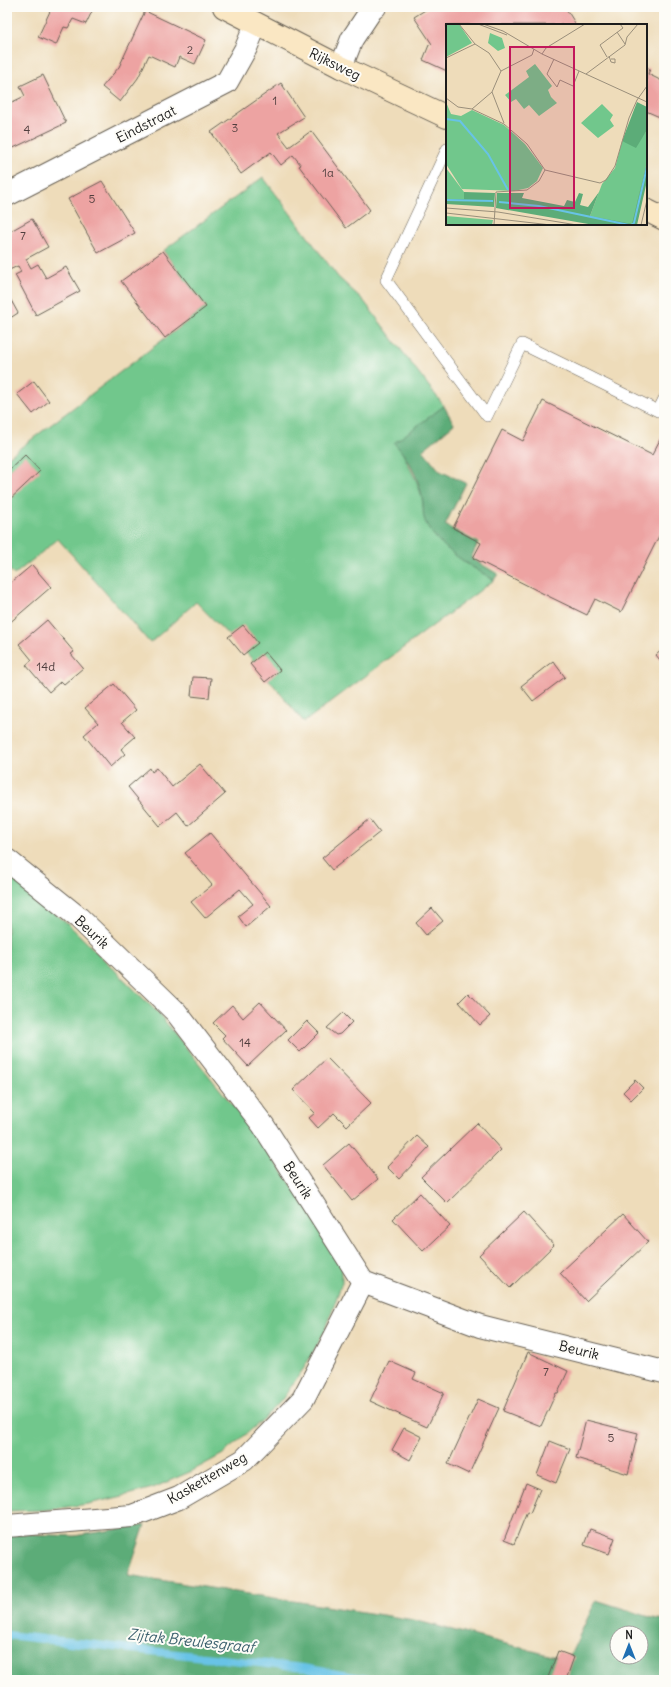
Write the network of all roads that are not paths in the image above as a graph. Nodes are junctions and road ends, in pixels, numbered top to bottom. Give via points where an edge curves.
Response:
1 (224, 7) edge
2 (375, 7) edge
3 (256, 24) junction
4 (341, 67) junction
5 (446, 117) edge
6 (446, 151) edge
7 (7, 195) edge
8 (647, 210) edge
9 (664, 219) edge
10 (664, 399) edge
11 (7, 860) edge
12 (363, 1282) junction
13 (664, 1372) edge
14 (7, 1526) edge

1 - 3 main road, Rijksweg
2 - 4 street via 352,39
3 - 4 main road, Rijksweg
3 - 7 street, Eindstraat via 227,82
4 - 5 main road, Rijksweg
6 - 10 lane via 386,280 488,416 522,344 658,411
8 - 9 main road
11 - 12 street, Beurik via 79,918 176,1012 263,1126
12 - 13 street, Beurik via 480,1326
12 - 14 street, Kaskettenweg via 303,1399 244,1460 179,1498 132,1516

